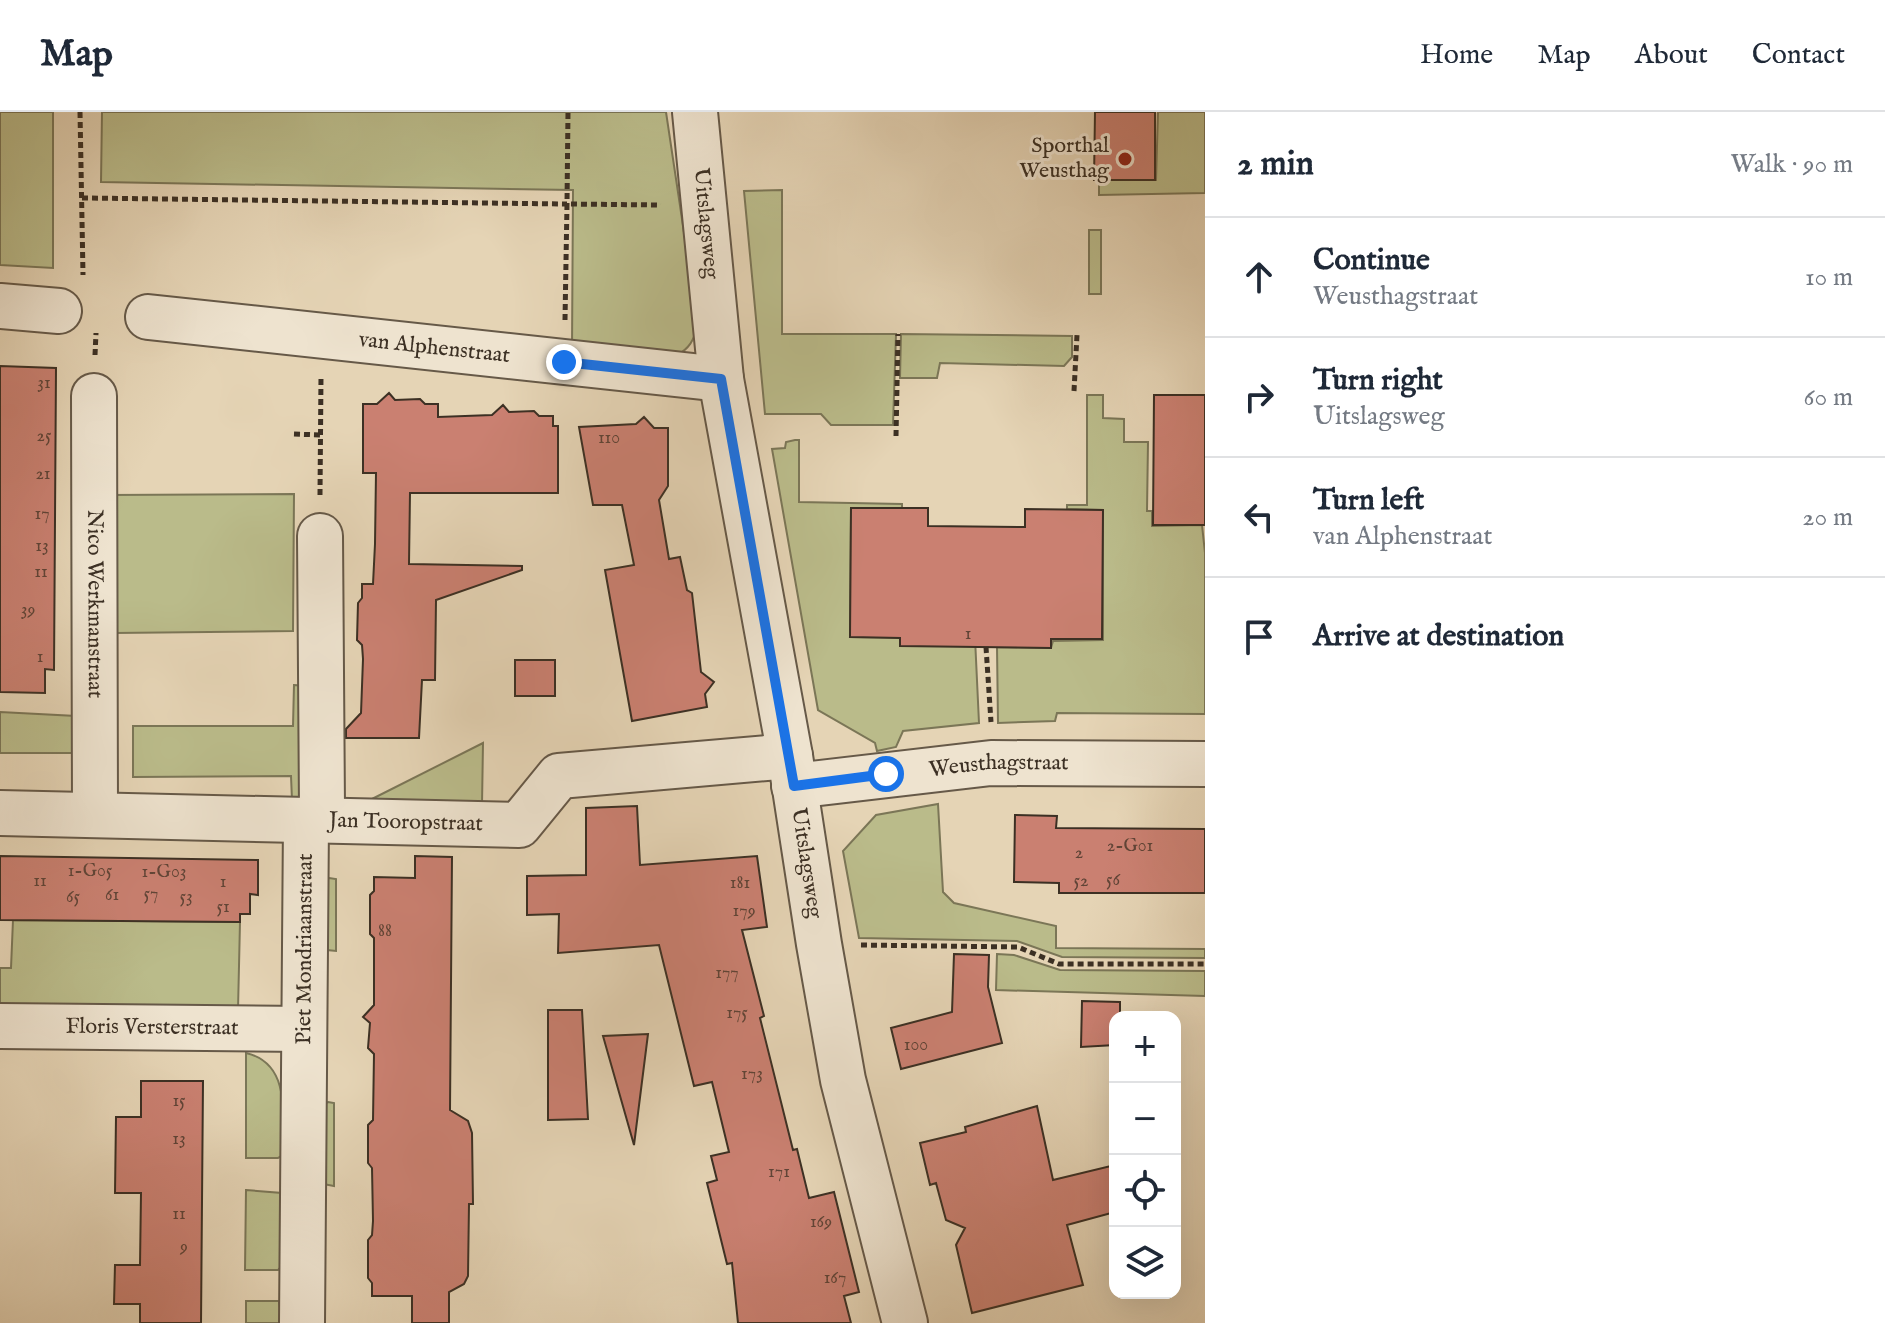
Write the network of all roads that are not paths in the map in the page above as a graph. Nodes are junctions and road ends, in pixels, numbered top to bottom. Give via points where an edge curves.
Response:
1 (695, 112) edge
2 (0, 306) edge
3 (59, 311) dead end
4 (148, 317) dead end
5 (721, 379) junction
6 (94, 396) dead end
7 (320, 536) road end
8 (1205, 764) edge
9 (792, 771) junction
10 (95, 812) junction
11 (0, 813) edge
12 (306, 821) junction
13 (0, 1026) edge
14 (304, 1029) junction
15 (302, 1323) edge
16 (905, 1323) edge

1 - 5 street, Uitslagsweg
2 - 3 street
4 - 5 street, van Alphenstraat
5 - 9 street, Uitslagsweg
6 - 10 street, Nico Werkmanstraat
7 - 12 street, Piet Mondriaanstraat via 322,808
8 - 9 street, Weusthagstraat via 991,763
9 - 12 street, Jan Tooropstraat via 559,776 519,825
9 - 16 street, Uitslagsweg via 843,1080
10 - 11 street, Jan Tooropstraat
10 - 12 street, Jan Tooropstraat
12 - 14 street, Piet Mondriaanstraat
13 - 14 street, Floris Versterstraat
14 - 15 street, Piet Mondriaanstraat

